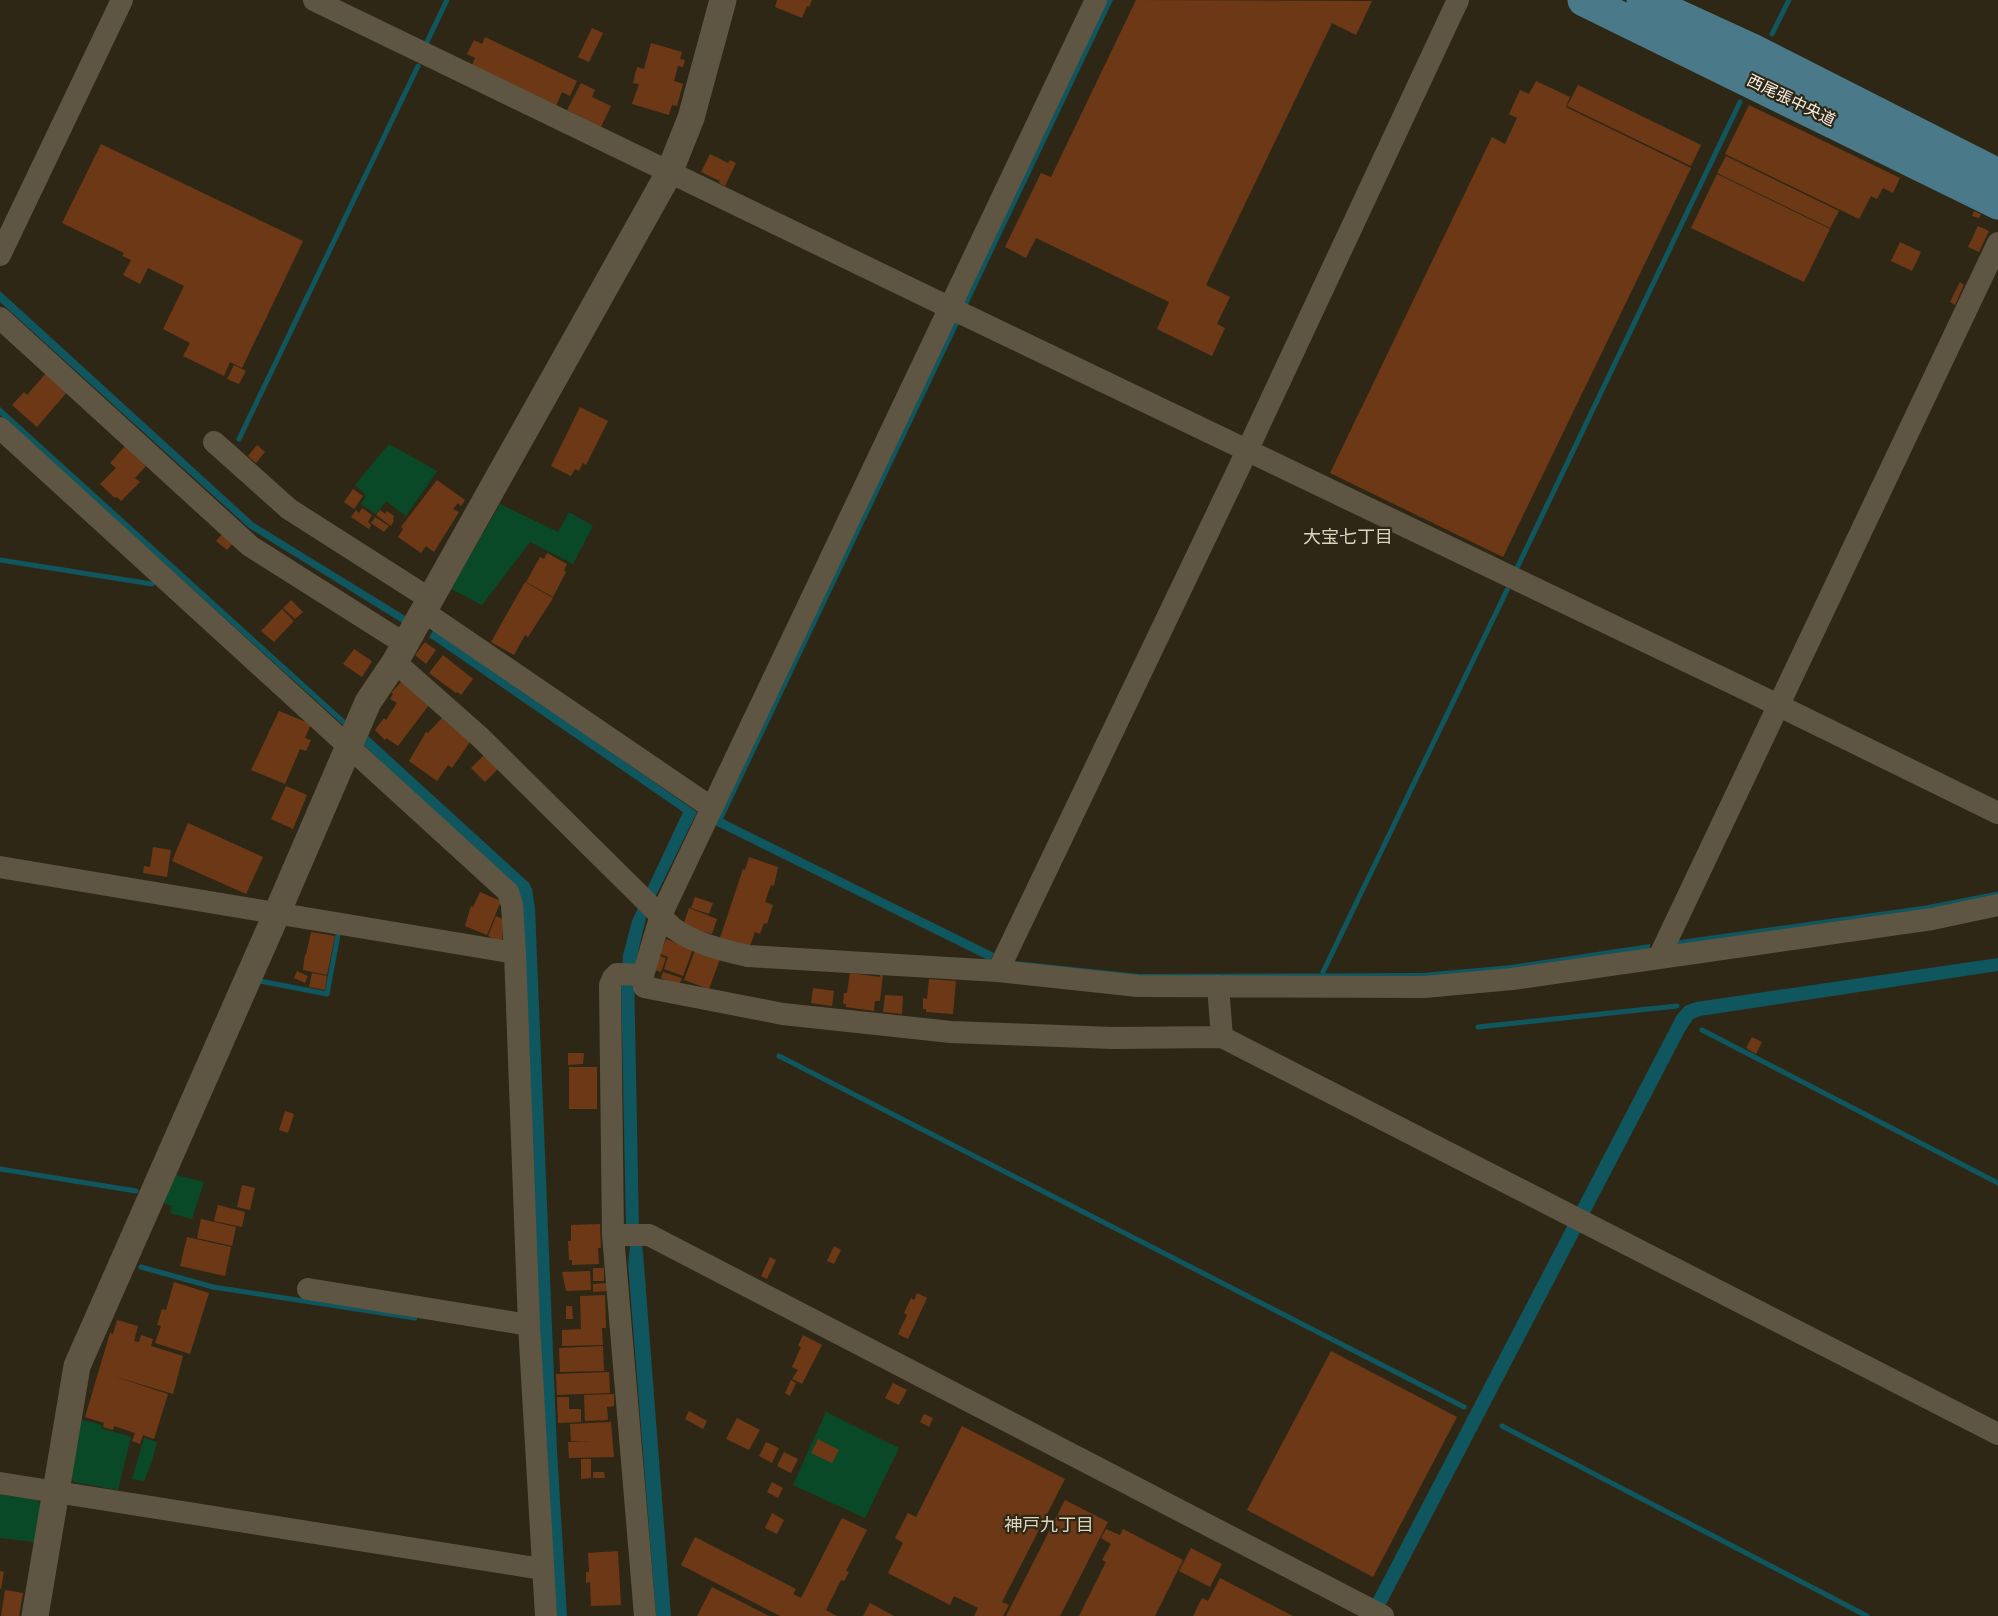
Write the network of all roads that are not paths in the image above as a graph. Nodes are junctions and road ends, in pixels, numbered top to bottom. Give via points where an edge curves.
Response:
1 (122, 0) edge
2 (314, 0) edge
3 (723, 0) edge
4 (1096, 0) edge
5 (1458, 0) edge
6 (1584, 0) edge
7 (1643, 0) edge
8 (669, 172) junction
9 (1998, 175) edge
10 (1998, 203) edge
11 (1998, 243) edge
12 (0, 255) edge
13 (958, 312) junction
14 (0, 318) edge
15 (0, 428) edge
16 (214, 442) dead end
17 (1246, 451) junction
18 (427, 605) junction
19 (400, 653) junction
20 (1779, 706) junction
21 (350, 746) junction
22 (712, 808) junction
23 (1998, 813) edge
24 (0, 867) edge
25 (1998, 905) edge
26 (658, 912) junction
27 (277, 913) junction
28 (514, 953) junction
29 (1659, 957) junction
30 (998, 971) junction
31 (633, 975) junction
32 (1218, 986) junction
33 (1222, 1036) junction
34 (627, 1235) junction
35 (308, 1289) dead end
36 (529, 1325) junction
37 (1998, 1434) edge
38 (0, 1483) edge
39 (55, 1493) junction
40 (542, 1569) junction
41 (1375, 1612) edge
42 (35, 1616) edge
43 (546, 1616) edge
44 (645, 1616) edge

1 - 12 street
2 - 8 street
3 - 8 street via 691,118
4 - 13 street
5 - 17 street
6 - 10 main road, 西尾張中央道
7 - 9 main road, 西尾張中央道 via 1752,50
8 - 13 street
8 - 18 street
11 - 20 street
13 - 17 street
13 - 22 street
14 - 19 street via 250,546
15 - 21 street
16 - 18 street via 289,508
17 - 20 street
17 - 30 street
18 - 19 street
18 - 22 street
19 - 21 street via 368,702
19 - 26 street
20 - 23 street
20 - 29 street
21 - 27 street
21 - 28 street via 508,892
22 - 26 street
24 - 27 street
25 - 29 street via 1932,919
26 - 30 street via 687,938 748,956
26 - 31 street
27 - 28 street
27 - 39 street via 77,1366
28 - 36 street
29 - 32 street via 1512,979 1424,987
30 - 32 street via 1138,986
31 - 33 street via 644,987 656,990 783,1014 881,1025 1048,1037
31 - 34 street via 613,978 610,985
32 - 33 street
33 - 37 street
34 - 41 street via 649,1235
34 - 44 street
35 - 36 street
36 - 40 street
38 - 39 street
39 - 40 street
39 - 42 street
40 - 43 street

